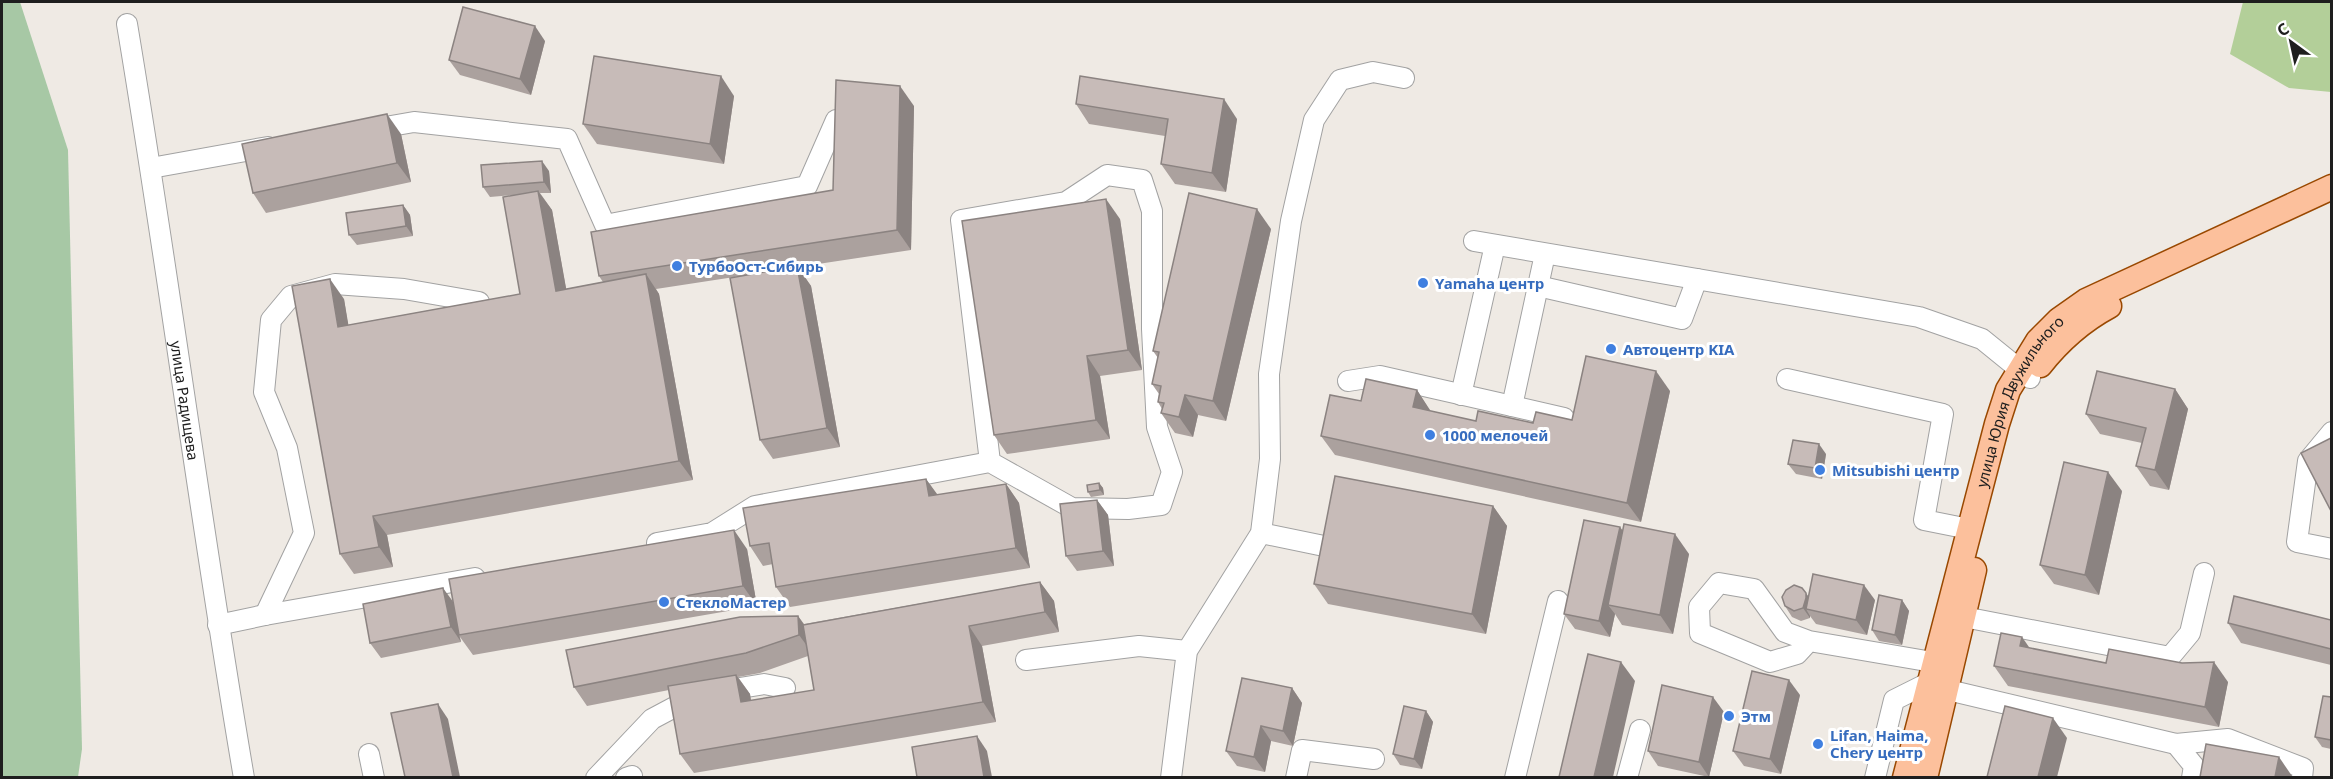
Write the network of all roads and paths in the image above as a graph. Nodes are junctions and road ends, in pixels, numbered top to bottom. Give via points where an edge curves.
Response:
1 (127, 24) dead end
2 (1404, 78) dead end
3 (836, 120) edge
4 (346, 134) edge
5 (288, 144) edge
6 (151, 168) junction
7 (2331, 187) edge
8 (2331, 202) edge
9 (1474, 241) dead end
10 (1495, 245) junction
11 (1545, 254) junction
12 (1697, 279) junction
13 (1538, 286) junction
14 (479, 302) edge
15 (2024, 374) junction
16 (1787, 379) dead end
17 (1348, 381) dead end
18 (1461, 395) junction
19 (1512, 406) junction
20 (1564, 418) edge
21 (2331, 432) edge
22 (990, 462) junction
23 (1970, 529) junction
24 (1261, 533) junction
25 (643, 546) edge
26 (1324, 546) edge
27 (2331, 549) edge
28 (2204, 573) dead end
29 (491, 575) edge
30 (1557, 601) dead end
31 (265, 615) junction
32 (1964, 617) junction
33 (218, 626) junction
34 (1809, 641) junction
35 (1187, 651) junction
36 (1026, 660) dead end
37 (1940, 675) junction
38 (784, 688) dead end
39 (1640, 730) dead end
40 (2176, 744) junction
41 (369, 754) dead end
42 (1374, 759) dead end
43 (244, 777) edge
44 (374, 777) edge
45 (596, 777) edge
46 (1171, 777) edge
47 (1296, 777) edge
48 (1515, 777) edge
49 (1627, 777) edge
50 (1875, 777) edge
51 (1905, 777) edge
52 (1925, 777) edge
53 (2192, 777) edge
54 (2302, 777) edge

1 - 6 street, улица Радищева
2 - 24 street via 1373,72 1340,80 1314,120 1291,221 1269,374 1270,459
3 - 4 street via 807,186 605,225 567,139 414,122
5 - 6 street
6 - 33 street, улица Радищева
7 - 15 main road, улица Юрия Двужильного via 2086,301 2038,341
8 - 15 main road, улица Юрия Двужильного via 2093,314
9 - 10 street
10 - 11 street
10 - 18 street
11 - 12 street
11 - 13 street
12 - 13 street via 1682,319
12 - 15 street via 1918,317 1982,339
13 - 19 street
14 - 31 street via 404,289 335,284 291,296 271,320 264,392 287,448 304,533
15 - 23 main road, улица Юрия Двужильного via 2008,390
15 - 32 main road, улица Юрия Двужильного via 1996,472
16 - 23 street via 1943,414 1924,520
17 - 18 street via 1380,376
18 - 19 street
19 - 20 street
21 - 27 street via 2308,461 2297,542
22 - 22 street via 1072,508 1161,506 1172,472 1157,427 1152,211 1142,180 1107,175 1066,202 962,220
22 - 25 street via 755,506 712,533
23 - 37 main road, улица Юрия Двужильного
24 - 26 street
24 - 35 street
28 - 32 street via 2190,633 2170,657
29 - 31 street
30 - 48 street
31 - 33 street
32 - 37 main road, улица Юрия Двужильного
33 - 43 street, улица Радищева
34 - 34 street via 1797,654 1770,662 1701,633 1699,607 1719,583 1754,589 1785,632
34 - 37 street
35 - 36 street via 1140,646
35 - 46 street
37 - 40 street
37 - 50 street via 1894,700
37 - 51 main road, улица Юрия Двужильного
37 - 52 main road, улица Юрия Двужильного
38 - 45 street via 764,684 697,695 652,719
39 - 49 street
40 - 53 street via 2194,765
40 - 54 street via 2228,740 2303,768
41 - 44 street
42 - 47 street via 1302,750

